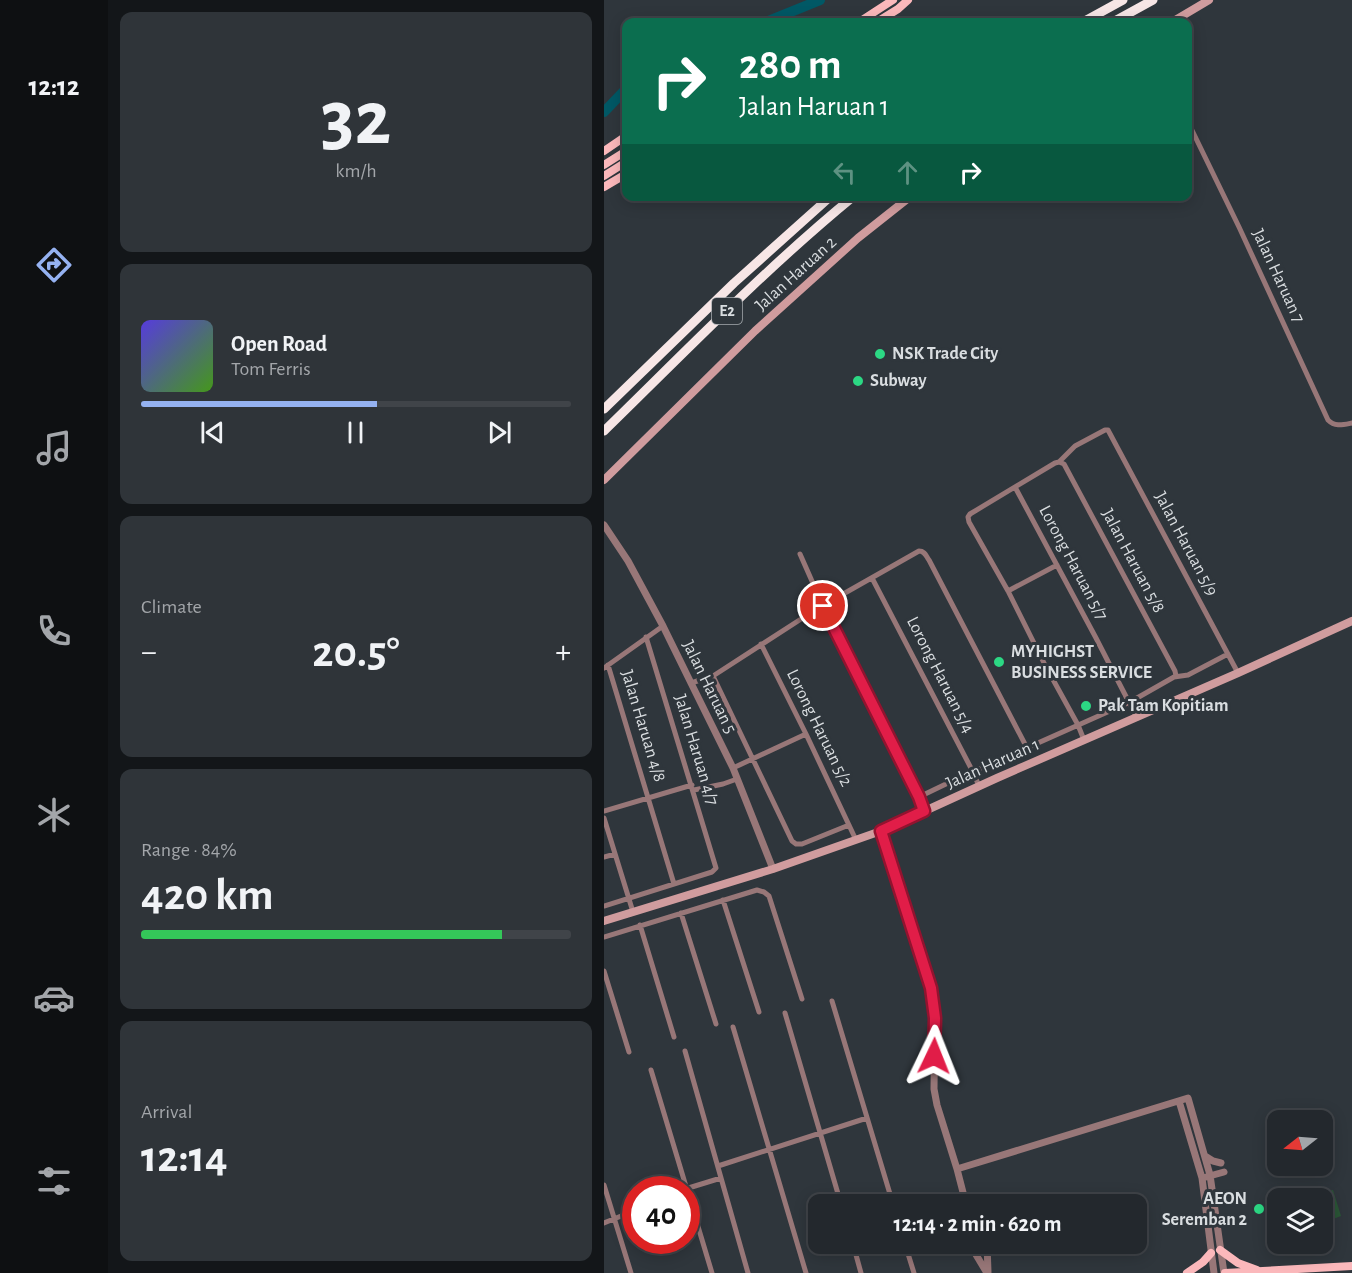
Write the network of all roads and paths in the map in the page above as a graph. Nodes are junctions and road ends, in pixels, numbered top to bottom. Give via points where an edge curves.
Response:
1 (893, 0) edge
2 (908, 0) edge
3 (1123, 0) edge
4 (1153, 0) edge
5 (1209, 0) edge
6 (865, 18) edge
7 (883, 18) edge
8 (1090, 18) edge
9 (1120, 18) edge
10 (1179, 18) edge
11 (1192, 130) edge
12 (622, 139) edge
13 (604, 151) edge
14 (622, 154) edge
15 (604, 165) edge
16 (622, 165) edge
17 (604, 176) edge
18 (622, 176) edge
19 (604, 187) edge
20 (825, 201) edge
21 (848, 201) edge
22 (905, 201) edge
23 (604, 410) edge
24 (1351, 423) edge
25 (604, 431) edge
26 (1059, 462) junction
27 (604, 480) edge
28 (1015, 487) junction
29 (604, 525) edge
30 (800, 554) dead end
31 (1057, 565) junction
32 (872, 578) junction
33 (1008, 591) junction
34 (823, 606) junction
35 (1351, 621) edge
36 (663, 626) junction
37 (646, 637) junction
38 (761, 644) junction
39 (1228, 654) junction
40 (606, 666) edge
41 (1238, 673) junction
42 (713, 676) junction
43 (1174, 677) junction
44 (691, 684) junction
45 (1130, 702) junction
46 (1137, 718) junction
47 (1078, 725) junction
48 (806, 734) junction
49 (1084, 740) junction
50 (1027, 748) junction
51 (753, 759) junction
52 (733, 768) junction
53 (973, 772) junction
54 (737, 779) junction
55 (979, 786) junction
56 (693, 788) junction
57 (649, 797) junction
58 (919, 797) junction
59 (604, 811) edge
60 (924, 811) junction
61 (604, 818) edge
62 (849, 825) junction
63 (881, 831) junction
64 (856, 840) junction
65 (615, 854) junction
66 (604, 857) edge
67 (773, 869) junction
68 (674, 884) junction
69 (628, 898) junction
70 (723, 900) junction
71 (604, 906) edge
72 (633, 912) junction
73 (681, 913) junction
74 (604, 921) edge
75 (640, 926) junction
76 (604, 937) edge
77 (604, 971) edge
78 (802, 999) dead end
79 (832, 1001) dead end
80 (759, 1012) dead end
81 (785, 1013) dead end
82 (716, 1023) dead end
83 (733, 1027) dead end
84 (674, 1037) dead end
85 (685, 1051) dead end
86 (629, 1052) dead end
87 (651, 1070) dead end
88 (1179, 1101) junction
89 (867, 1118) junction
90 (820, 1133) junction
91 (769, 1149) junction
92 (1205, 1156) junction
93 (1221, 1162) dead end
94 (718, 1166) junction
95 (1208, 1166) junction
96 (1200, 1168) junction
97 (957, 1169) junction
98 (1210, 1175) junction
99 (680, 1176) edge
100 (721, 1178) junction
101 (1202, 1178) junction
102 (700, 1184) edge
103 (604, 1185) edge
104 (1212, 1188) junction
105 (838, 1194) edge
106 (891, 1194) edge
107 (963, 1194) edge
108 (622, 1216) edge
109 (614, 1219) junction
110 (604, 1223) edge
111 (700, 1237) edge
112 (1216, 1252) junction
113 (856, 1254) edge
114 (908, 1254) edge
115 (975, 1254) edge
116 (987, 1254) edge
117 (1351, 1266) edge
118 (1262, 1271) junction
119 (631, 1273) edge
120 (712, 1273) edge
121 (748, 1273) edge
122 (806, 1273) edge
123 (861, 1273) edge
124 (914, 1273) edge
125 (988, 1273) edge
126 (1187, 1273) edge
127 (1214, 1273) edge
128 (1224, 1273) edge

1 - 6 main road
2 - 7 main road
3 - 8 highway
4 - 9 highway
5 - 10 main road
11 - 24 street, Jalan Haruan 7 via 1328,420 1338,426
12 - 13 main road
14 - 15 main road
16 - 17 main road
18 - 19 main road
20 - 23 highway, E2
21 - 25 highway, E2 via 751,288
22 - 27 main road, Jalan Haruan 2 via 755,331
26 - 28 street
26 - 39 street, Jalan Haruan 5/9 via 1075,446 1108,430
26 - 43 street, Jalan Haruan 5/8 via 1064,464 1175,671
28 - 31 street, Lorong Haruan 5/7
28 - 33 street via 968,517
29 - 36 street, Jalan Haruan 5
30 - 34 street
31 - 33 street
31 - 45 street, Lorong Haruan 5/7
32 - 34 street
32 - 50 street via 919,551 924,552
32 - 53 street, Lorong Haruan 5/4
33 - 47 street
34 - 38 street
34 - 58 street
35 - 41 main road, Jalan Haruan 1
36 - 37 street
36 - 44 street, Jalan Haruan 5
37 - 40 street
37 - 56 street, Jalan Haruan 4/7
38 - 42 street
38 - 48 street, Lorong Haruan 5/2
39 - 41 street, Jalan Haruan 5/9
39 - 43 street via 1188,675
40 - 57 street, Jalan Haruan 4/8
41 - 46 main road, Jalan Haruan 1
42 - 44 street
42 - 51 street
43 - 45 street
44 - 52 street, Jalan Haruan 5
45 - 46 street, Lorong Haruan 5/7
45 - 47 street
46 - 49 main road, Jalan Haruan 1
47 - 49 street
47 - 50 street
48 - 51 street
48 - 62 street, Lorong Haruan 5/2
49 - 55 main road, Jalan Haruan 1
50 - 53 street
51 - 52 street
51 - 62 street via 796,844
52 - 54 street, Jalan Haruan 5
53 - 55 street, Lorong Haruan 5/4
53 - 58 street
54 - 56 street
54 - 67 street, Jalan Haruan 5
55 - 60 main road, Jalan Haruan 1
56 - 57 street
56 - 68 street, Jalan Haruan 4/7 via 715,871
57 - 59 street
57 - 68 street, Jalan Haruan 4/8
58 - 60 street
60 - 63 main road, Jalan Haruan 1
61 - 65 street
62 - 64 street, Lorong Haruan 5/2
63 - 64 main road, Jalan Haruan 1
63 - 97 street via 931,988 935,1018 934,1089
64 - 67 main road, Jalan Haruan 1
65 - 66 street
65 - 69 street
67 - 72 main road, Jalan Haruan 1
68 - 69 street
69 - 71 street
69 - 72 street
70 - 73 street
70 - 78 street via 757,890 769,896
70 - 80 street
72 - 74 main road, Jalan Haruan 1
73 - 75 street
73 - 82 street
75 - 76 street
75 - 84 street
77 - 86 street
79 - 89 street
81 - 90 street
83 - 91 street
85 - 94 street
87 - 99 street
88 - 92 street via 1188,1098
88 - 96 street
88 - 97 street
89 - 90 street
89 - 106 street
90 - 91 street
90 - 105 street
91 - 94 street
91 - 122 street
92 - 93 street
92 - 95 street
94 - 100 street
95 - 96 street
95 - 98 street
96 - 101 street
97 - 107 street
98 - 101 street
98 - 104 street
98 - 104 street via 1224,1172
100 - 102 street
100 - 121 street
101 - 112 street
103 - 109 street
104 - 112 street
108 - 109 street
109 - 110 street
109 - 119 street
111 - 120 street
112 - 118 main road
112 - 126 main road
112 - 127 street
112 - 128 street
113 - 123 street
114 - 124 street
115 - 125 street
116 - 125 street
117 - 118 main road
118 - 128 main road

